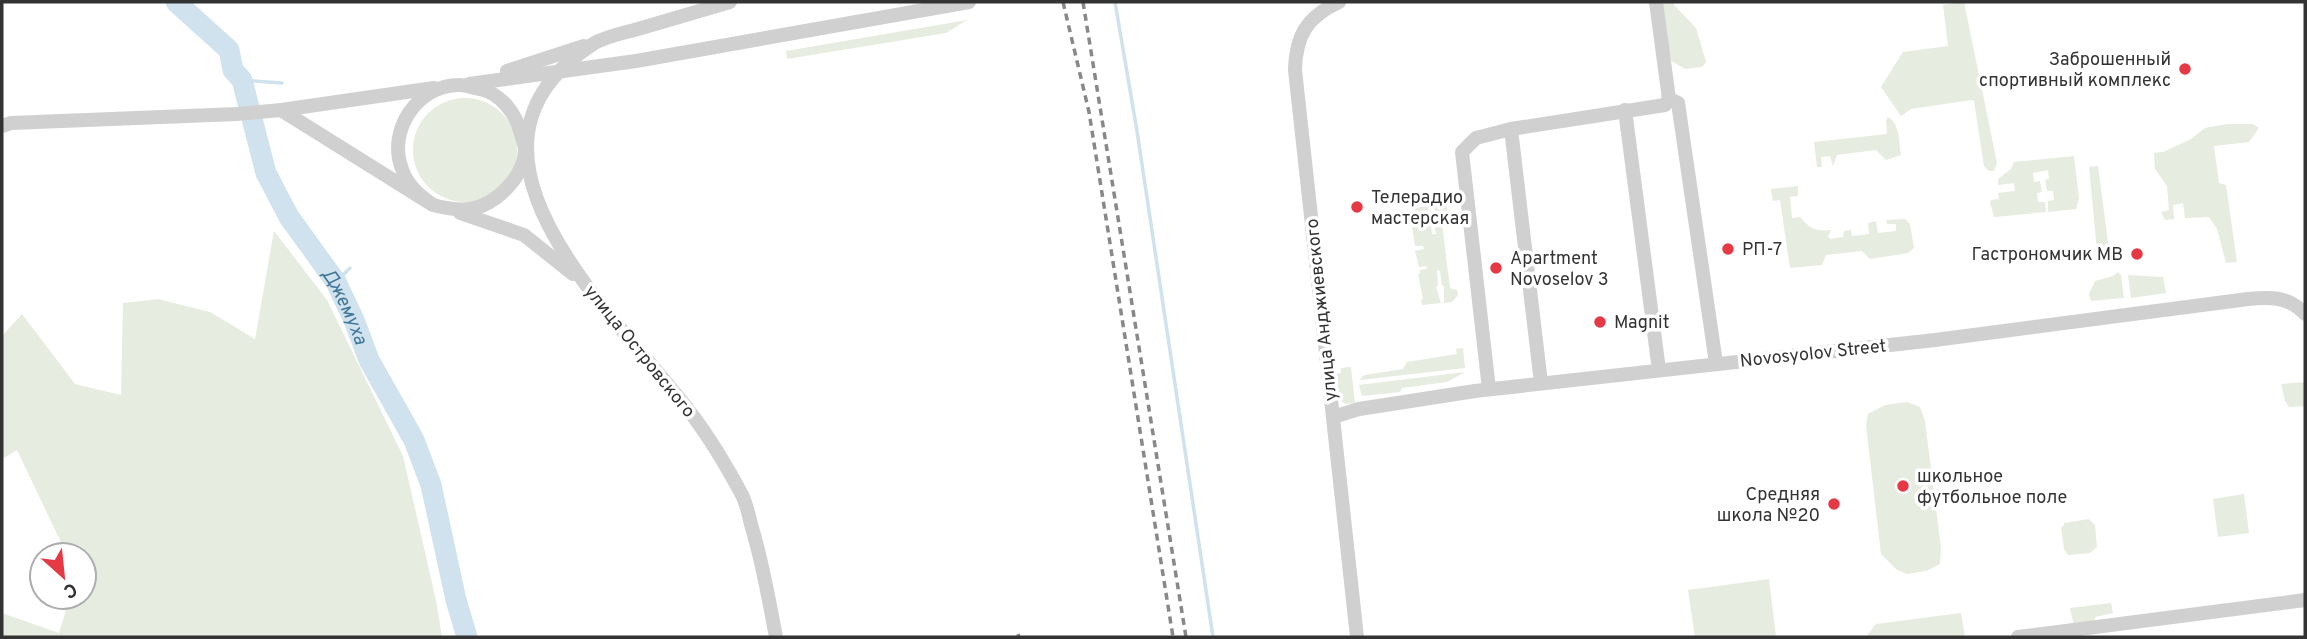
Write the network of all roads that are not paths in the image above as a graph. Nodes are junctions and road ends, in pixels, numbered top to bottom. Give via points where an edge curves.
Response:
1 (730, 2) edge
2 (969, 2) edge
3 (1339, 2) edge
4 (1656, 2) edge
5 (596, 43) junction
6 (558, 71) junction
7 (455, 85) junction
8 (1669, 99) junction
9 (278, 110) junction
10 (1625, 110) junction
11 (2, 126) edge
12 (1511, 129) junction
13 (525, 150) junction
14 (439, 206) junction
15 (587, 286) junction
16 (2302, 306) edge
17 (1716, 363) junction
18 (1659, 370) junction
19 (1541, 383) junction
20 (1489, 389) junction
21 (1333, 417) junction
22 (2305, 600) edge
23 (776, 637) edge
24 (1357, 637) edge
25 (2018, 637) edge

1 - 5 street
2 - 6 street
3 - 21 street, улица Анджиевского via 1320,13 1301,34 1295,50
4 - 8 street
5 - 6 street
5 - 7 street
6 - 7 street
6 - 13 street, улица Островского via 532,112
7 - 9 street
7 - 13 street via 487,91 507,105
7 - 14 street via 428,94 410,111 398,145 407,180
8 - 10 street via 1665,105
8 - 17 street via 1678,103
9 - 11 street
9 - 14 street
10 - 12 street
10 - 18 street
12 - 19 street
12 - 20 street via 1476,138 1462,152
13 - 14 street via 511,185 493,201 470,209
13 - 15 street, улица Островского via 548,226
14 - 15 street via 524,235
15 - 23 street, улица Островского via 693,416 743,496
16 - 17 street, Novosyolov Street via 2272,297 2248,299
17 - 18 street, Novosyolov Street
18 - 19 street, Novosyolov Street
19 - 20 street, Novosyolov Street
20 - 21 street, Novosyolov Street
21 - 24 street, улица Анджиевского
22 - 25 street

